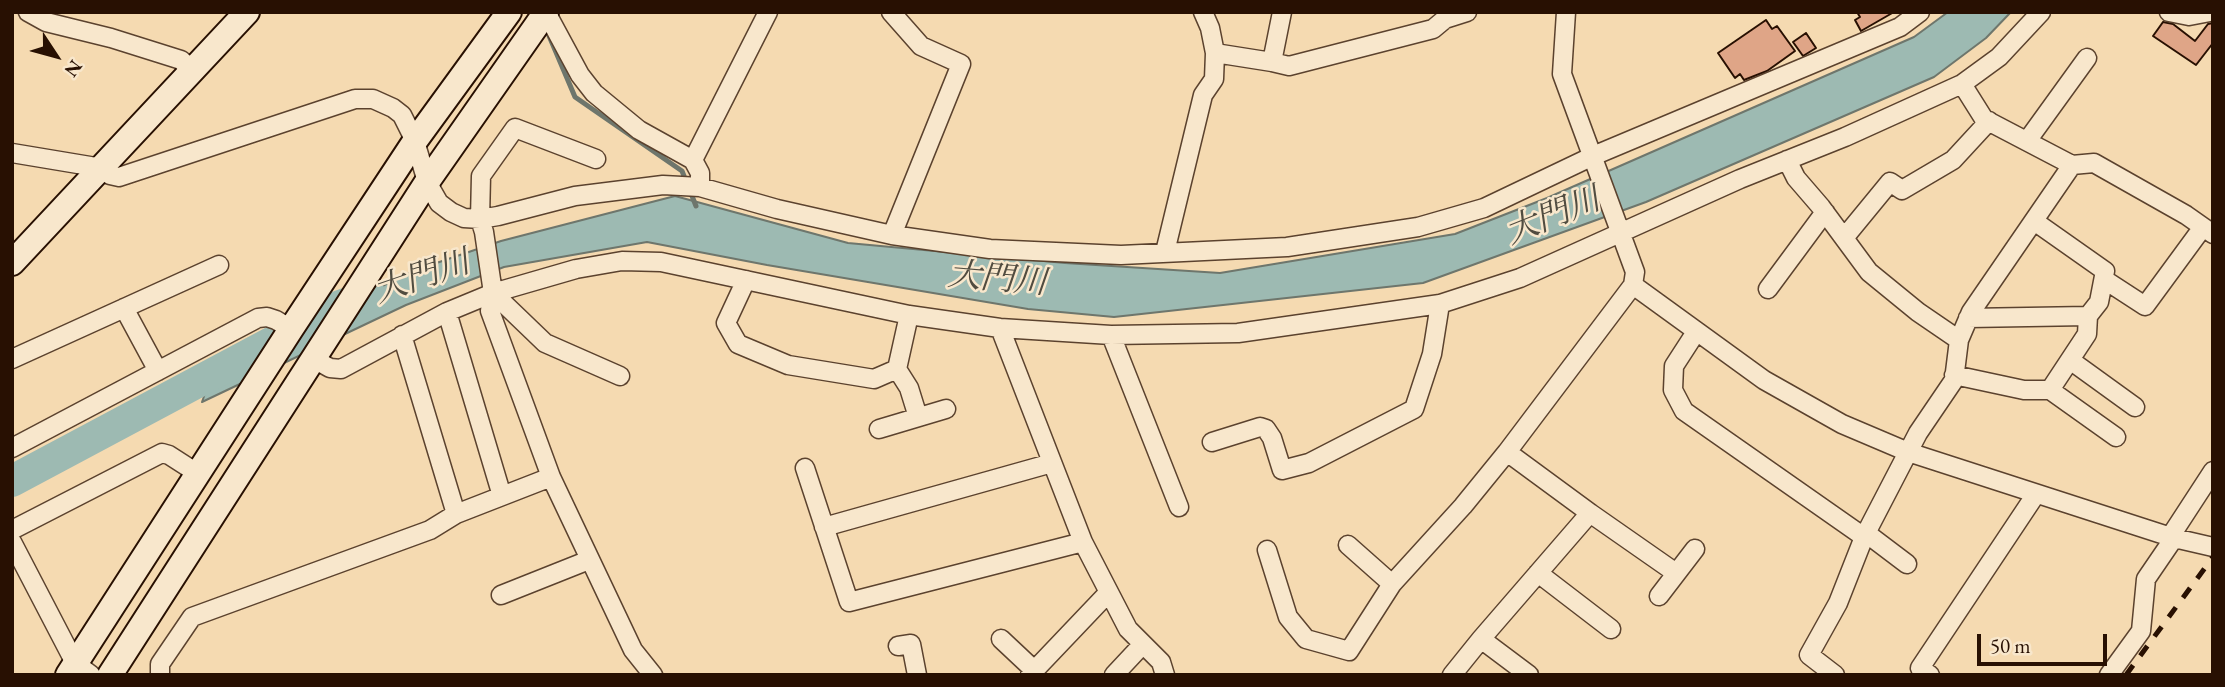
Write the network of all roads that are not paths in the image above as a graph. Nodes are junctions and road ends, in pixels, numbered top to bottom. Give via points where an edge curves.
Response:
1 (28, 12) edge
2 (247, 12) edge
3 (509, 12) edge
4 (546, 12) edge
5 (768, 12) edge
6 (891, 12) edge
7 (1203, 12) edge
8 (1282, 12) edge
9 (1467, 12) edge
10 (1566, 12) edge
11 (1920, 12) edge
12 (2041, 12) edge
13 (2169, 12) edge
14 (2210, 12) edge
15 (1215, 53) junction
16 (2087, 58) dead end
17 (1272, 62) junction
18 (192, 70) junction
19 (1962, 84) junction
20 (1989, 121) junction
21 (415, 141) junction
22 (2027, 141) junction
23 (12, 153) edge
24 (596, 159) dead end
25 (1594, 159) junction
26 (693, 160) junction
27 (1787, 160) junction
28 (2072, 165) junction
29 (102, 169) junction
30 (427, 182) junction
31 (700, 187) junction
32 (1825, 212) junction
33 (2034, 221) junction
34 (482, 225) junction
35 (1619, 229) junction
36 (2208, 230) edge
37 (892, 235) junction
38 (1844, 238) junction
39 (1164, 252) junction
40 (12, 263) edge
41 (219, 265) dead end
42 (746, 280) junction
43 (2105, 280) junction
44 (1633, 285) junction
45 (1768, 289) dead end
46 (492, 290) junction
47 (1440, 304) junction
48 (124, 308) junction
49 (447, 312) junction
50 (909, 315) junction
51 (2088, 316) junction
52 (1968, 318) junction
53 (1000, 328) junction
54 (290, 329) junction
55 (1696, 332) junction
56 (402, 335) junction
57 (1111, 335) junction
58 (1959, 340) junction
59 (312, 358) junction
60 (12, 359) edge
61 (2070, 360) junction
62 (897, 369) junction
63 (158, 371) junction
64 (1954, 375) junction
65 (620, 376) dead end
66 (2050, 390) junction
67 (2135, 407) dead end
68 (946, 410) dead end
69 (918, 417) junction
70 (879, 429) dead end
71 (2116, 437) dead end
72 (1212, 442) dead end
73 (12, 448) edge
74 (1507, 452) junction
75 (1908, 452) junction
76 (1052, 463) junction
77 (805, 468) dead end
78 (2213, 471) edge
79 (197, 473) junction
80 (551, 477) junction
81 (2036, 494) junction
82 (502, 496) junction
83 (1179, 507) dead end
84 (1590, 513) junction
85 (456, 514) junction
86 (824, 527) junction
87 (12, 530) edge
88 (1865, 535) junction
89 (2172, 537) junction
90 (12, 542) edge
91 (1083, 542) junction
92 (1348, 545) dead end
93 (2213, 547) edge
94 (1695, 549) dead end
95 (1267, 550) dead end
96 (589, 560) junction
97 (1907, 564) dead end
98 (1538, 573) junction
99 (1676, 573) junction
100 (1392, 584) junction
101 (1109, 592) junction
102 (501, 595) dead end
103 (1659, 596) dead end
104 (1611, 629) dead end
105 (1001, 639) dead end
106 (1481, 639) junction
107 (1143, 644) junction
108 (898, 646) dead end
109 (78, 671) edge
110 (1032, 673) edge
111 (110, 675) edge
112 (160, 675) edge
113 (653, 675) edge
114 (917, 675) edge
115 (1114, 675) edge
116 (1165, 675) edge
117 (1451, 675) edge
118 (1529, 675) edge
119 (1835, 675) edge
120 (1930, 675) edge
121 (2109, 675) edge

1 - 18 street via 46,22 181,60
2 - 18 street
3 - 21 street
4 - 26 street via 594,93 639,130
4 - 30 street
5 - 26 street
6 - 37 street via 920,46 961,64
7 - 15 street
8 - 17 street
9 - 17 street via 1445,19 1433,29 1289,66
10 - 25 street via 1562,74
11 - 25 street via 1900,27
12 - 19 street via 1999,57
13 - 14 street via 2189,16
15 - 17 street
15 - 39 street via 1214,79 1203,95
16 - 22 street
18 - 29 street
19 - 20 street
19 - 27 street
20 - 22 street
20 - 38 street via 1952,160 1902,190 1890,182
21 - 29 street via 408,124 393,108 373,99 355,99 119,177
21 - 30 street
21 - 54 street
22 - 28 street
23 - 29 street
24 - 34 street via 515,128 481,176
25 - 35 street
25 - 39 street via 1484,208 1418,227 1287,247
26 - 31 street via 700,173
27 - 32 street
27 - 35 street
28 - 33 street
28 - 36 street via 2094,163
29 - 40 street
30 - 34 street via 439,203
30 - 59 street
31 - 34 street via 663,185 575,196
31 - 37 street
32 - 38 street
32 - 45 street
33 - 43 street via 2105,271
33 - 52 street
34 - 46 street
35 - 44 street via 1635,272
35 - 47 street via 1520,278
36 - 43 street via 2145,306
37 - 39 street via 990,249 1121,255
38 - 58 street via 1869,272
41 - 48 street
42 - 46 street via 662,262 622,261
42 - 50 street
42 - 62 street via 726,323 737,344 788,365 874,379
43 - 51 street via 2099,302
44 - 55 street
44 - 74 street
46 - 49 street
46 - 65 street via 545,343
46 - 80 street via 490,311
47 - 57 street via 1238,333
47 - 72 street via 1432,354 1414,410 1309,463 1282,470 1272,438 1260,426
48 - 60 street
48 - 63 street
49 - 56 street
49 - 82 street
50 - 53 street
50 - 62 street
51 - 52 street
51 - 61 street via 2087,334
52 - 58 street
53 - 57 street
53 - 76 street
54 - 63 street via 276,320 258,318
54 - 79 street
55 - 75 street via 1764,380 1842,425
55 - 88 street via 1674,366 1673,390 1684,411
56 - 59 street via 341,369
56 - 85 street
57 - 83 street
58 - 64 street
59 - 111 street
61 - 66 street
61 - 67 street
62 - 69 street
63 - 73 street
64 - 66 street via 2024,390
64 - 75 street
66 - 71 street
68 - 69 street
69 - 70 street
74 - 84 street
74 - 100 street
75 - 81 street
75 - 88 street
76 - 86 street
76 - 91 street
77 - 86 street
78 - 89 street
79 - 87 street via 162,453
79 - 109 street
80 - 82 street
80 - 96 street
81 - 89 street
81 - 120 street via 1920,668
82 - 85 street
84 - 98 street
84 - 99 street
85 - 112 street via 430,530 192,617 160,664
86 - 91 street via 849,602
88 - 97 street
88 - 119 street via 1838,603 1809,655
89 - 93 street
89 - 121 street via 2146,579 2141,631
90 - 109 street
91 - 101 street
92 - 100 street
94 - 99 street
95 - 100 street via 1288,617 1306,639 1349,651
96 - 102 street
96 - 113 street via 633,650
98 - 104 street
98 - 106 street
99 - 103 street
101 - 107 street via 1128,629
101 - 110 street
105 - 110 street
106 - 117 street
106 - 118 street
107 - 115 street
107 - 116 street via 1161,662
108 - 114 street via 911,644

